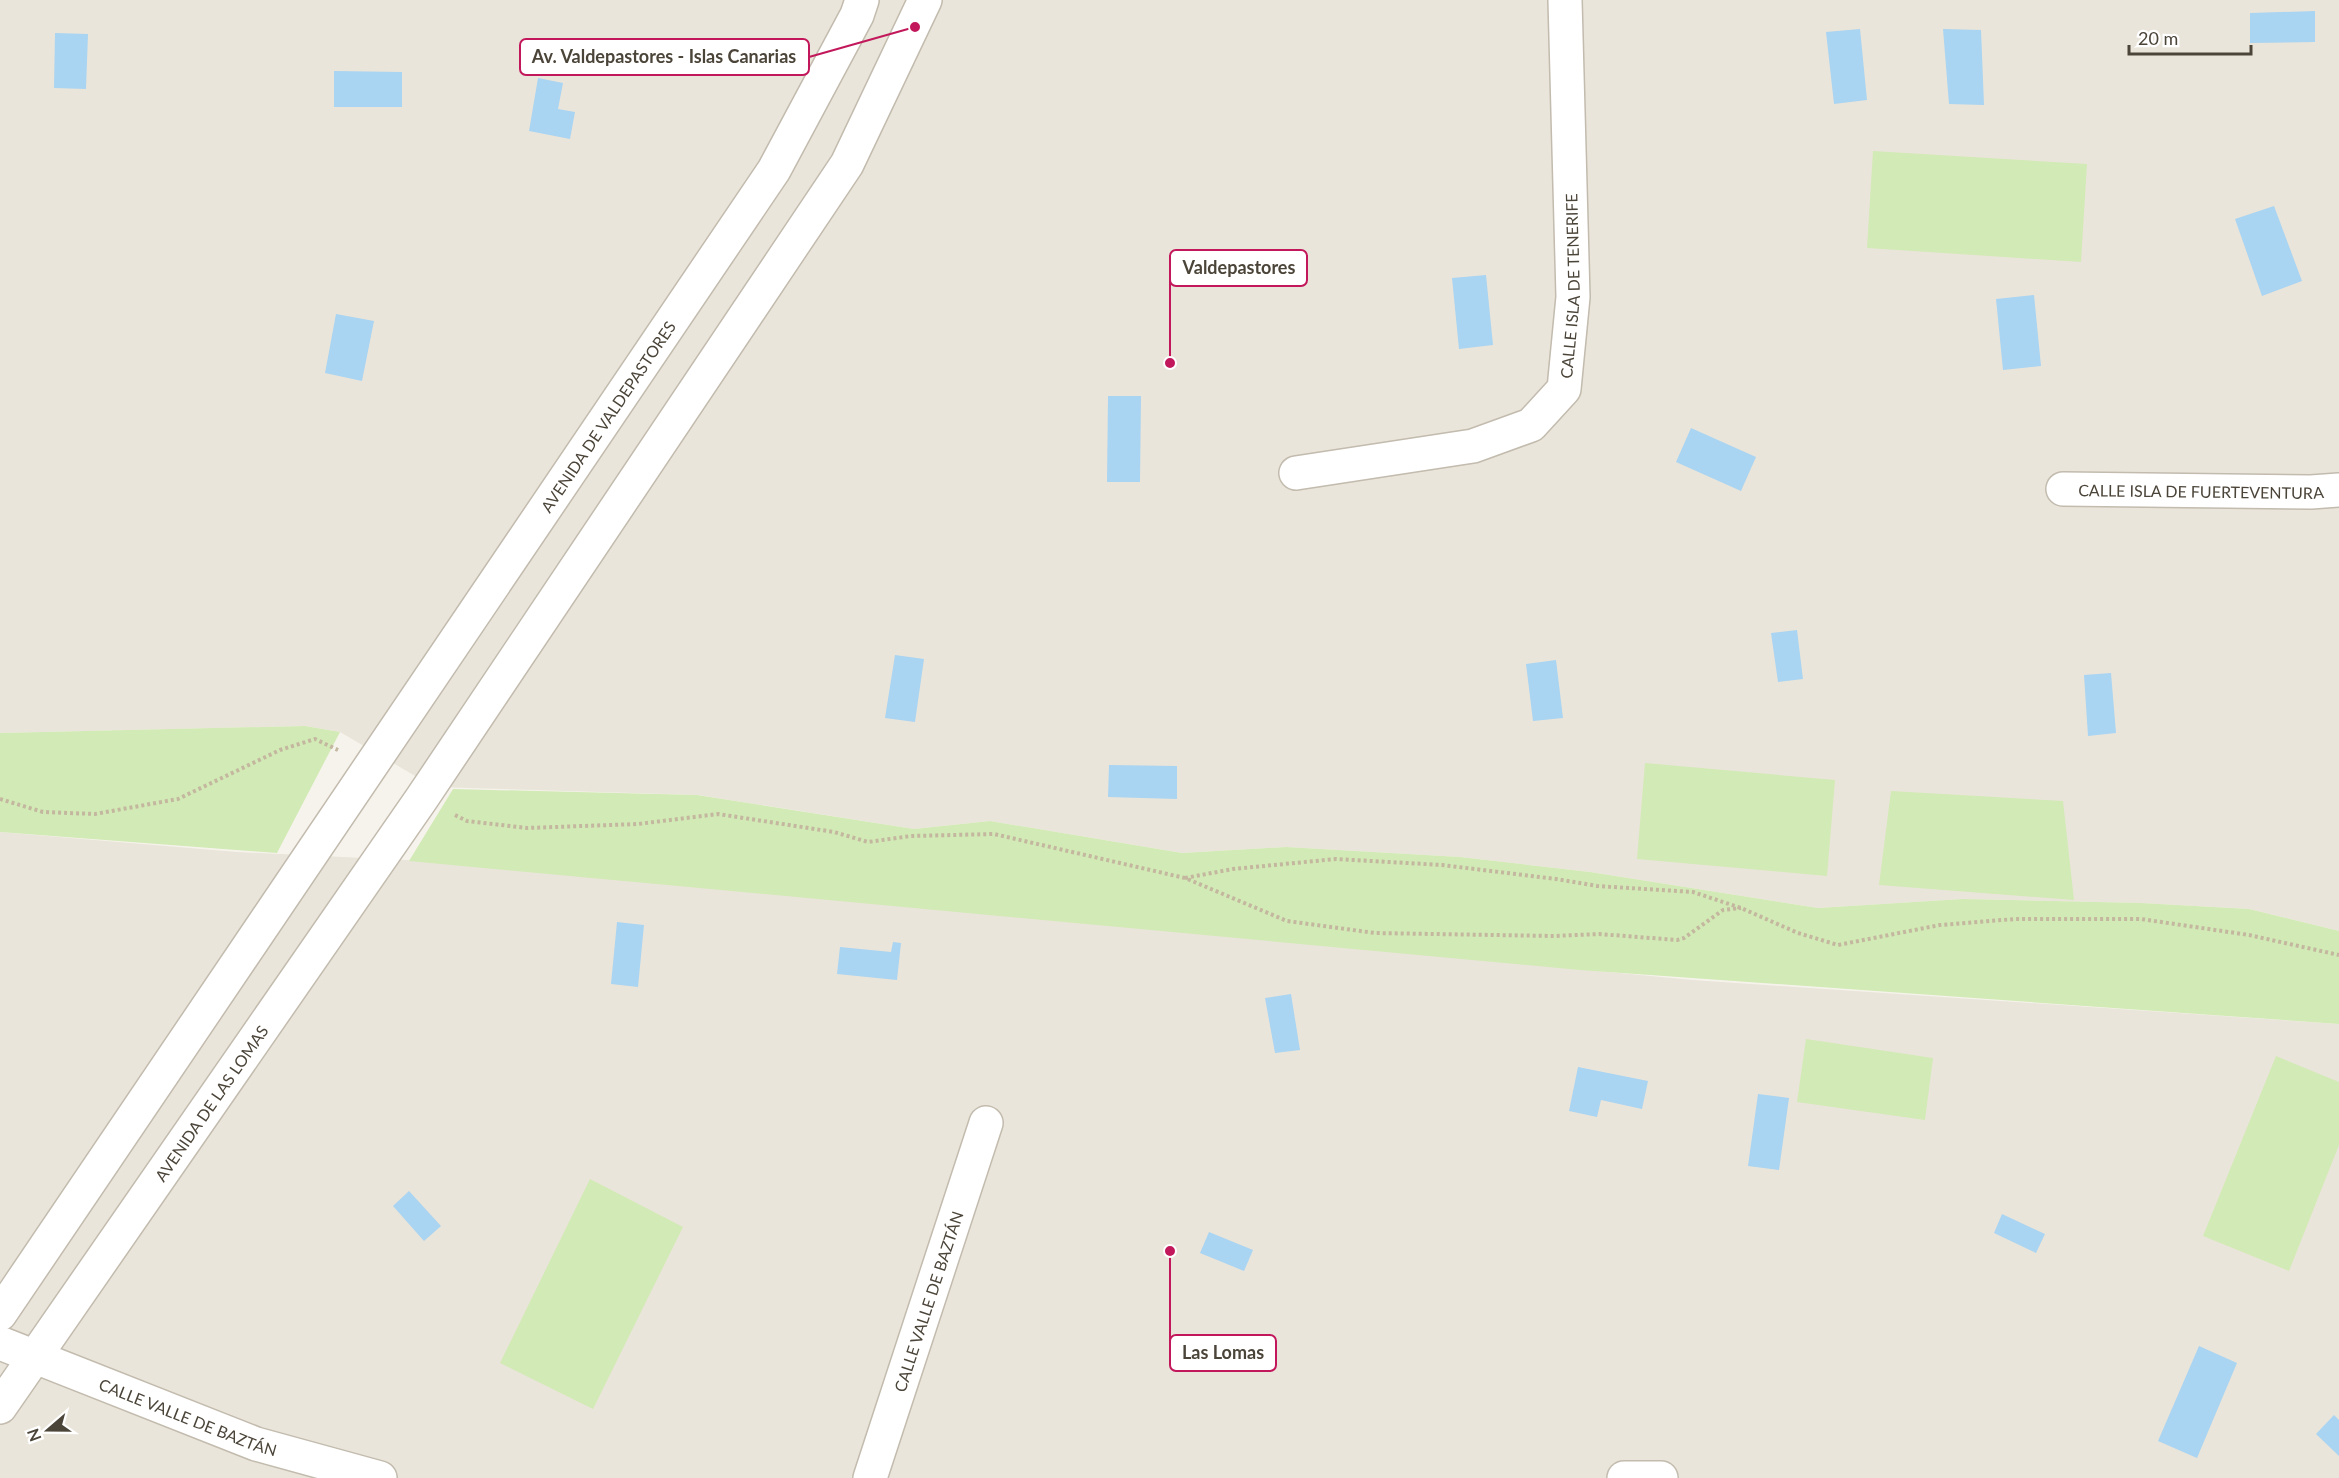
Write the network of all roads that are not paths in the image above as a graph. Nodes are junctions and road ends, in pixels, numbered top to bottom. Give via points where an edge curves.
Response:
1 (862, 0) edge
2 (926, 0) edge
3 (1564, 0) edge
4 (1296, 473) dead end
5 (2063, 489) dead end
6 (2339, 490) edge
7 (986, 1124) dead end
8 (0, 1314) edge
9 (0, 1342) edge
10 (35, 1355) junction
11 (0, 1407) edge
12 (380, 1478) edge
13 (870, 1478) edge
14 (1624, 1478) edge
15 (1661, 1478) edge

1 - 8 street, AVENIDA DE VALDEPASTORES via 774,170
2 - 10 street, AVENIDA DE LAS LOMAS via 847,164 422,798
3 - 4 street, CALLE ISLA DE TENERIFE via 1573,297 1564,389 1531,425 1473,446
5 - 6 street, CALLE ISLA DE FUERTEVENTURA
7 - 13 street, CALLE VALLE DE BAZTÁN
9 - 10 street, CALLE VALLE DE BAZTÁN
10 - 11 street, AVENIDA DE LAS LOMAS
10 - 12 street, CALLE VALLE DE BAZTÁN via 256,1444
14 - 15 street

